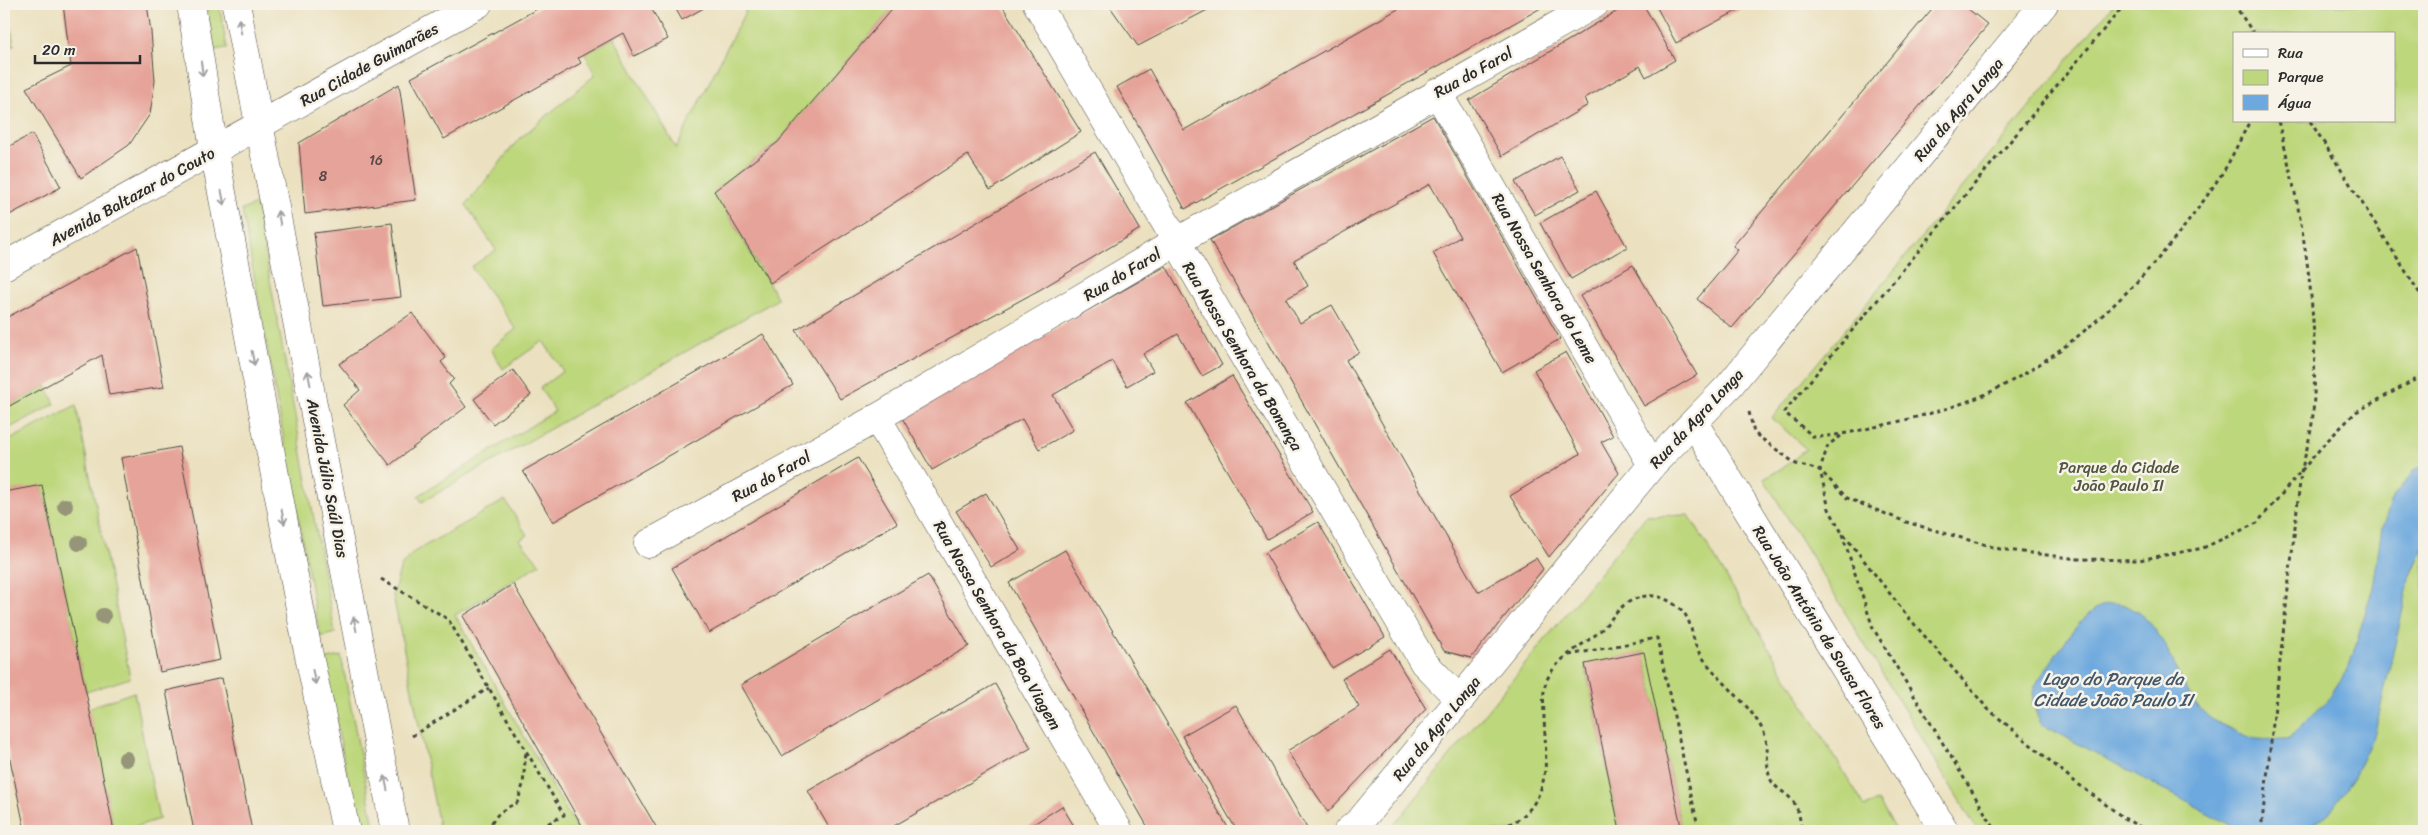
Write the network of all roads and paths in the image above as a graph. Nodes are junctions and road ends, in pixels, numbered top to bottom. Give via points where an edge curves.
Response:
1 (191, 4) edge
2 (236, 4) edge
3 (478, 4) edge
4 (1038, 4) edge
5 (1595, 4) edge
6 (2044, 4) edge
7 (2124, 4) edge
8 (2234, 4) edge
9 (2253, 32) edge
10 (1437, 92) junction
11 (2249, 122) edge
12 (2278, 122) edge
13 (2311, 122) edge
14 (260, 125) junction
15 (214, 150) junction
16 (1176, 242) junction
17 (4, 266) edge
18 (2424, 300) edge
19 (2424, 375) edge
20 (1747, 407) dead end
21 (877, 418) junction
22 (1694, 422) junction
23 (1841, 436) junction
24 (1652, 465) junction
25 (1820, 470) junction
26 (2301, 473) junction
27 (1841, 531) junction
28 (648, 544) dead end
29 (381, 579) dead end
30 (1568, 655) junction
31 (489, 688) junction
32 (1460, 700) junction
33 (412, 736) dead end
34 (526, 750) junction
35 (549, 823) junction
36 (346, 831) edge
37 (395, 831) edge
38 (489, 831) edge
39 (534, 831) edge
40 (554, 831) edge
41 (1119, 831) edge
42 (1348, 831) edge
43 (1494, 831) edge
44 (1699, 831) edge
45 (1802, 831) edge
46 (1945, 831) edge
47 (1996, 831) edge
48 (2147, 831) edge
49 (2261, 831) edge

1 -> 15 street
14 -> 2 street, Avenida Júlio Saúl Dias
3 - 14 street, Rua Cidade Guimarães
4 - 16 street, Rua Nossa Senhora da Bonança
5 - 10 street, Rua do Farol
6 - 22 street, Rua da Agra Longa via 1735,378
7 - 23 path via 1784,412 1814,437
8 - 9 path
10 - 16 street, Rua do Farol
10 - 24 street, Rua Nossa Senhora do Leme
11 - 23 path via 2218,180 2172,242 2083,332 2016,378 1984,395 1917,417
12 - 26 path via 2295,187 2313,304 2313,415
13 - 18 path
14 - 15 street, Avenida Baltazar do Couto
37 -> 14 street, Avenida Júlio Saúl Dias
15 - 17 street, Avenida Baltazar do Couto
15 -> 36 street via 307,646
16 - 21 street, Rua do Farol
16 - 32 street, Rua Nossa Senhora da Bonança via 1424,663
19 - 26 path via 2356,412
20 - 25 path via 1754,433 1796,464
21 - 28 street, Rua do Farol
21 - 41 street, Rua Nossa Senhora da Boa Viagem
22 - 24 street, Rua da Agra Longa
22 - 46 street, Rua João António de Sousa Flores
23 - 25 path via 1828,445
24 - 32 street, Rua da Agra Longa
25 - 26 path via 1847,498 1906,522 1990,546 2078,559 2138,560 2203,548 2257,523
25 - 27 path via 1829,508
26 - 49 path
27 - 47 path via 1873,628
27 - 48 path via 1908,618 1988,709 2074,781
29 - 31 path via 448,619
30 - 43 path via 1556,666 1546,683 1543,698 1545,781 1536,801 1523,816
30 - 44 path via 1657,638
30 - 45 path via 1600,631 1621,606 1634,599 1650,595 1666,599 1680,608 1688,619 1696,646 1714,674 1753,716 1764,734 1770,779 1792,800
31 - 33 path
31 - 34 path
32 - 42 street, Rua da Agra Longa via 1361,820
34 - 35 path via 564,816
34 - 38 path via 523,785 517,803 491,821
35 - 39 path
35 - 40 path

